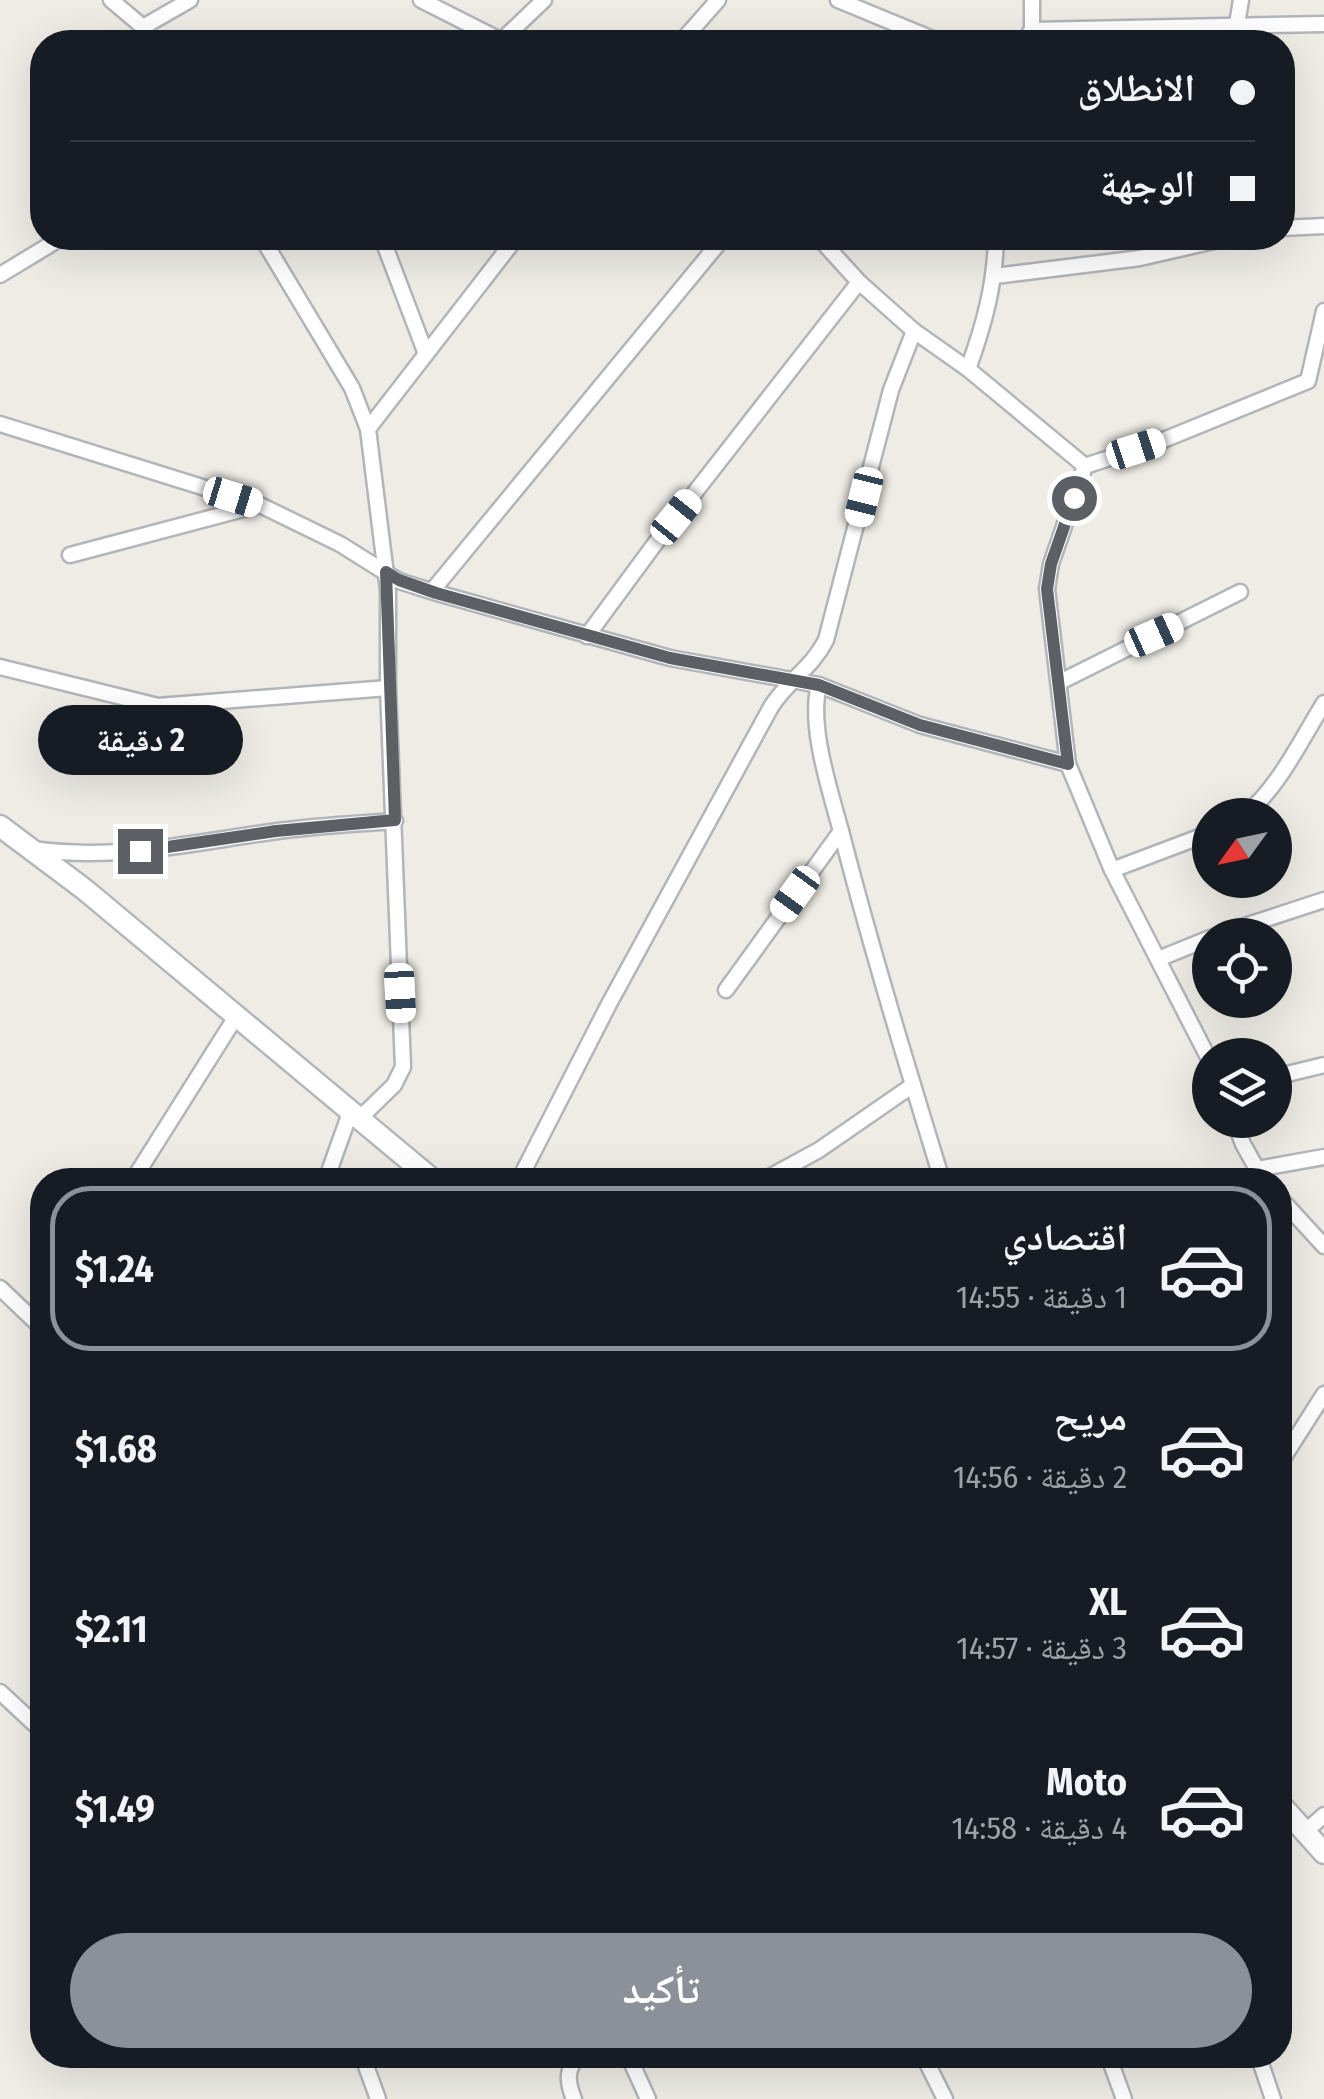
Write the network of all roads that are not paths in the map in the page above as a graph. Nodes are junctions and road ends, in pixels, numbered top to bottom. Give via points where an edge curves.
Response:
1 (111, 0) edge
2 (190, 0) edge
3 (421, 0) edge
4 (544, 0) edge
5 (718, 0) edge
6 (838, 0) edge
7 (1032, 0) edge
8 (1241, 0) edge
9 (1237, 24) junction
10 (1324, 24) edge
11 (143, 27) junction
12 (145, 30) edge
13 (475, 30) edge
14 (506, 30) edge
15 (692, 30) edge
16 (911, 30) edge
17 (1032, 30) joint
18 (1324, 226) edge
19 (1295, 227) edge
20 (42, 250) edge
21 (269, 250) edge
22 (387, 250) edge
23 (507, 250) edge
24 (713, 250) edge
25 (830, 250) edge
26 (996, 250) edge
27 (1175, 250) edge
28 (0, 275) edge
29 (995, 276) junction
30 (859, 282) junction
31 (1324, 311) edge
32 (914, 331) junction
33 (426, 354) junction
34 (968, 369) junction
35 (1308, 381) junction
36 (1324, 382) edge
37 (0, 424) edge
38 (368, 429) junction
39 (1085, 466) junction
40 (260, 505) junction
41 (70, 555) dead end
42 (386, 572) junction
43 (432, 592) junction
44 (1240, 592) dead end
45 (587, 636) junction
46 (0, 668) edge
47 (797, 680) junction
48 (1060, 682) junction
49 (819, 685) junction
50 (388, 688) junction
51 (1324, 703) edge
52 (1068, 764) junction
53 (1262, 798) edge
54 (395, 820) junction
55 (0, 826) edge
56 (841, 831) junction
57 (1192, 840) edge
58 (30, 849) junction
59 (1112, 870) junction
60 (1324, 900) edge
61 (1269, 918) edge
62 (1192, 946) edge
63 (1158, 960) junction
64 (726, 990) dead end
65 (238, 1015) junction
66 (1198, 1038) edge
67 (1324, 1065) edge
68 (1292, 1073) edge
69 (913, 1084) junction
70 (356, 1114) junction
71 (1243, 1138) edge
72 (1324, 1157) edge
73 (141, 1168) edge
74 (331, 1168) edge
75 (419, 1168) edge
76 (525, 1168) edge
77 (786, 1168) edge
78 (938, 1168) edge
79 (1257, 1168) edge
80 (1283, 1168) edge
81 (1292, 1211) edge
82 (1324, 1246) edge
83 (0, 1288) edge
84 (30, 1317) edge
85 (1324, 1394) edge
86 (1292, 1444) edge
87 (0, 1692) edge
88 (30, 1719) edge
89 (1324, 1815) edge
90 (1292, 1817) edge
91 (1305, 1832) junction
92 (1324, 1853) edge
93 (367, 2068) edge
94 (570, 2068) edge
95 (634, 2068) edge
96 (930, 2068) edge
97 (1113, 2068) edge
98 (1262, 2068) edge
99 (378, 2099) edge
100 (574, 2099) edge
101 (648, 2099) edge
102 (945, 2099) edge
103 (1124, 2099) edge
104 (1272, 2099) edge

1 - 11 street
2 - 11 street
3 - 13 street
4 - 14 street
5 - 15 street
6 - 16 street
7 - 17 street
8 - 9 street
9 - 10 street
9 - 17 street
11 - 12 street
18 - 19 street
20 - 28 street
21 - 38 street via 352,388
22 - 33 street
23 - 33 street
24 - 43 street
25 - 30 street
26 - 29 street
27 - 29 street
29 - 34 street
30 - 32 street
30 - 45 street
31 - 35 street
32 - 34 street
32 - 47 street via 891,390 826,640
33 - 38 street
34 - 39 street
35 - 36 street
35 - 39 street
37 - 40 street
38 - 42 street
39 - 48 street via 1047,589
40 - 41 street
40 - 42 street
42 - 43 street
42 - 50 street
43 - 45 street
44 - 48 street
45 - 47 street
46 - 50 street via 158,706
47 - 49 street
47 - 76 street via 772,706
48 - 52 street
49 - 52 street via 920,725
49 - 56 street via 816,713
50 - 54 street
51 - 53 street
52 - 59 street
54 - 58 street via 112,854
54 - 70 street via 402,1067 394,1084
55 - 58 street
56 - 64 street
56 - 69 street
57 - 59 street
58 - 65 street
59 - 63 street
60 - 61 street
62 - 63 street
63 - 66 street
65 - 70 street
65 - 73 street
67 - 68 street
69 - 77 street
69 - 78 street
70 - 74 street
70 - 75 street
71 - 79 street
72 - 80 street
81 - 82 street
83 - 84 street
85 - 86 street
87 - 88 street
89 - 91 street
90 - 91 street
91 - 92 street
93 - 99 street
94 - 100 street
95 - 101 street
96 - 102 street
97 - 103 street
98 - 104 street

